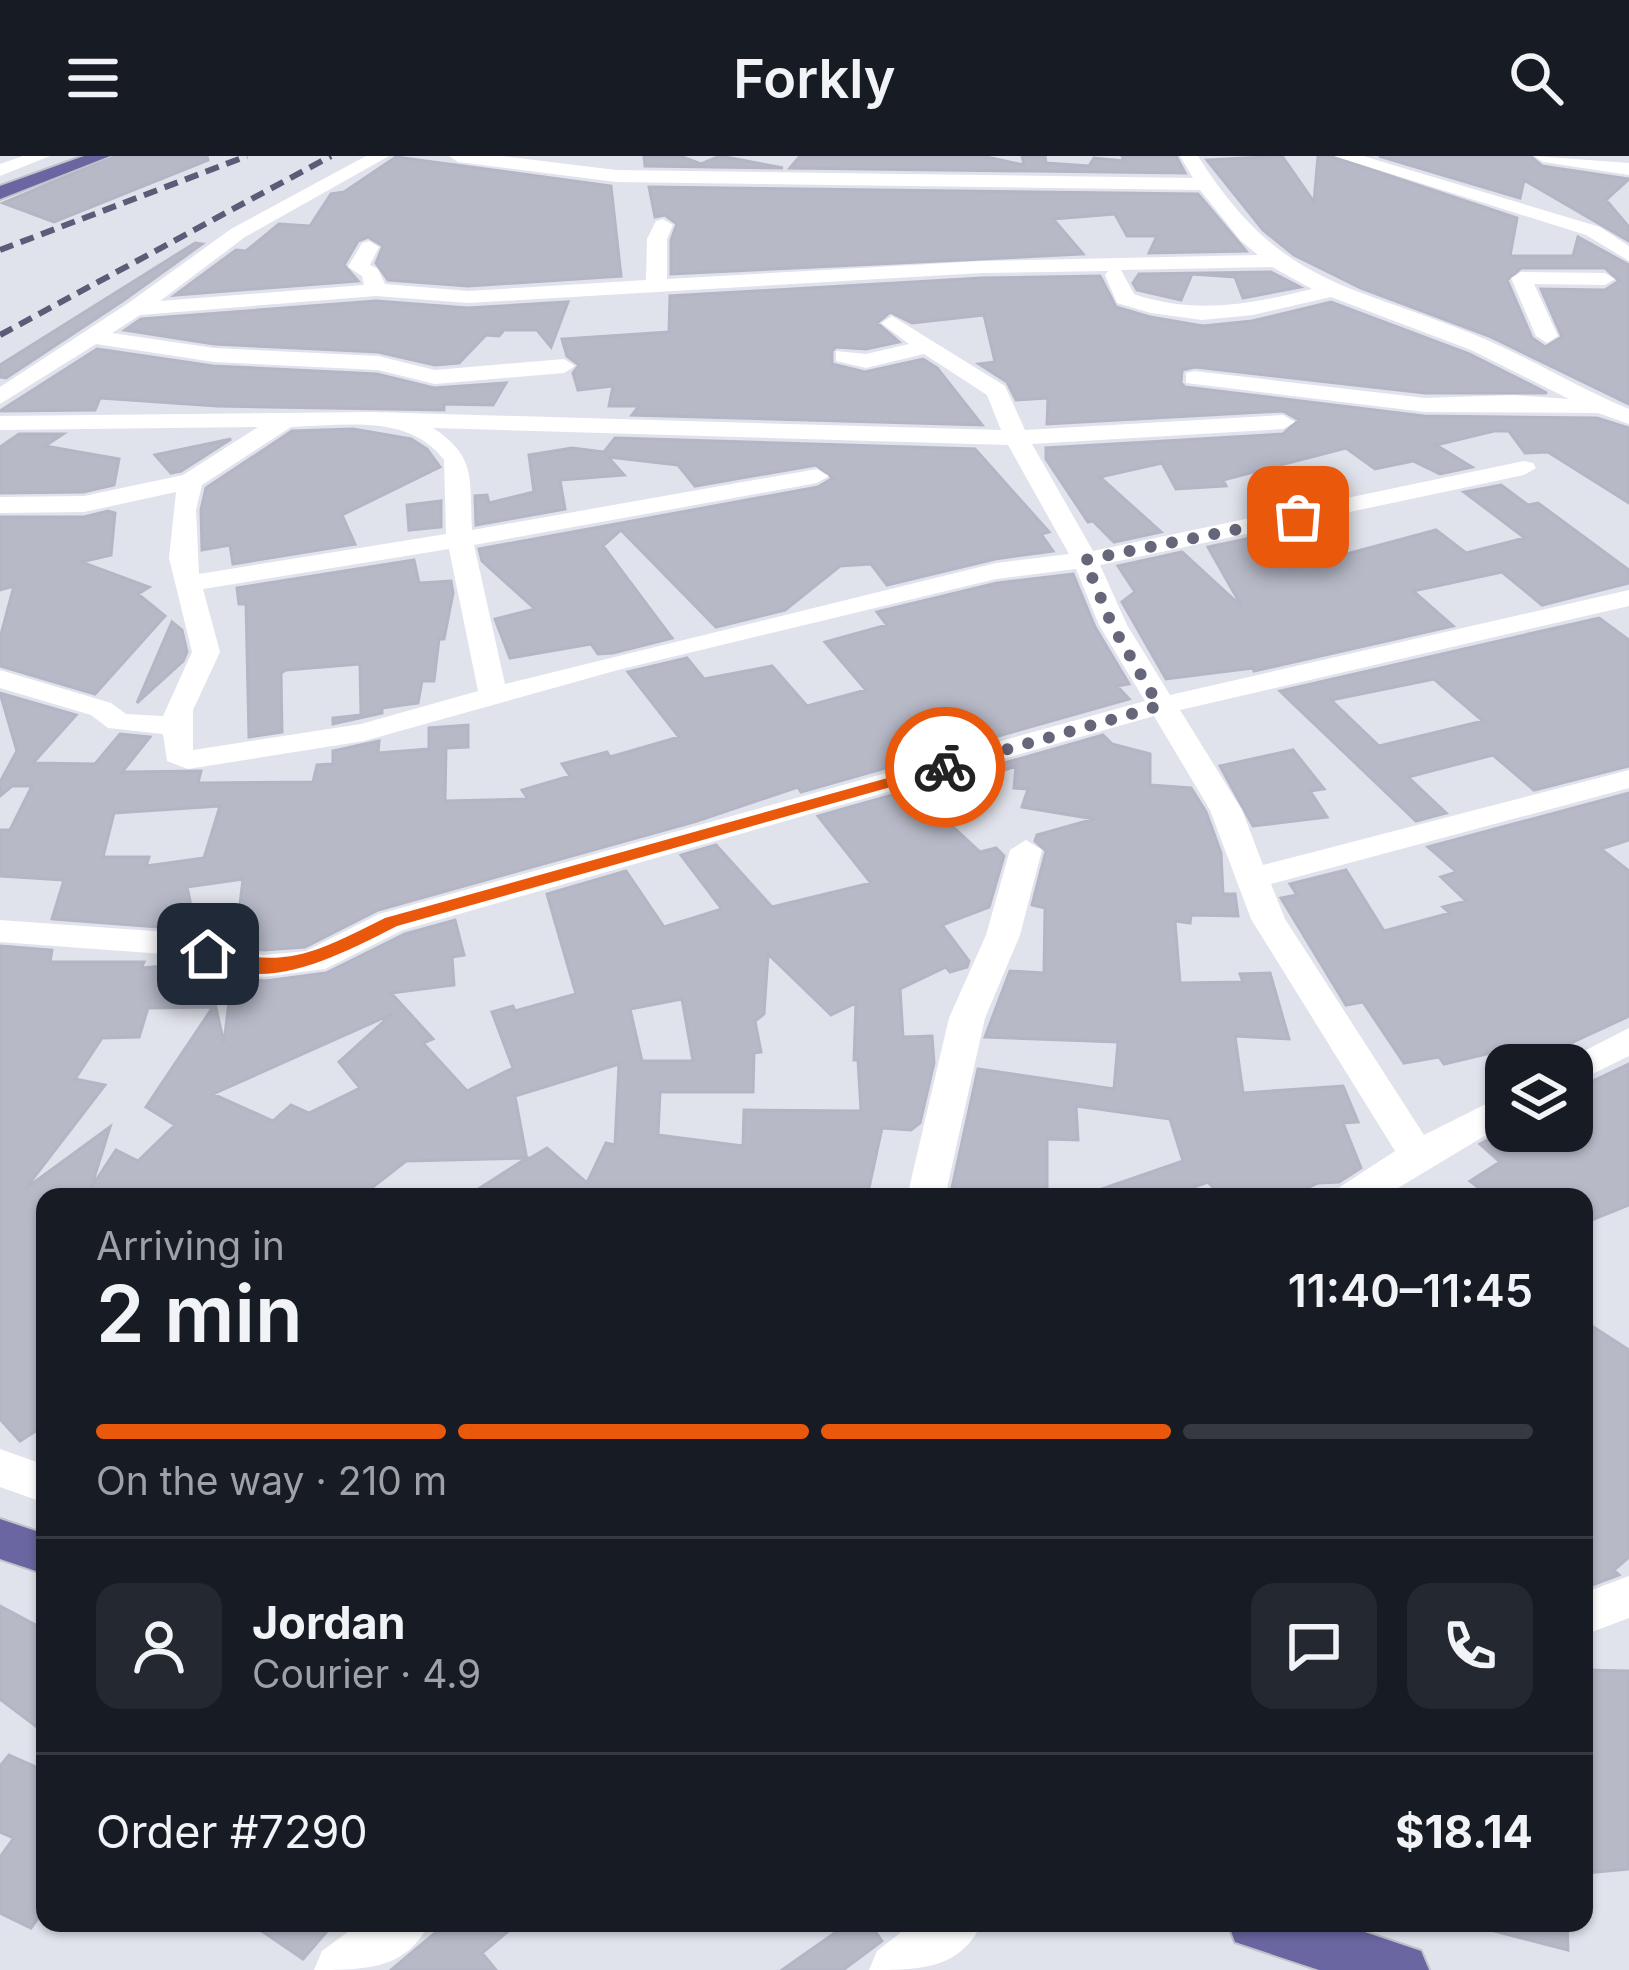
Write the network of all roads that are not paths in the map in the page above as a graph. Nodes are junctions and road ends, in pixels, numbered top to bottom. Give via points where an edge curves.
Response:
1 (41, 156) edge
2 (65, 156) edge
3 (100, 156) edge
4 (380, 156) edge
5 (458, 156) edge
6 (793, 156) edge
7 (1189, 156) edge
8 (1343, 156) edge
9 (1543, 156) edge
10 (1629, 169) edge
11 (0, 170) edge
12 (0, 179) edge
13 (777, 179) junction
14 (1204, 184) junction
15 (0, 193) edge
16 (663, 225) dead end
17 (369, 248) dead end
18 (1624, 253) edge
19 (1271, 260) junction
20 (1115, 275) dead end
21 (1605, 279) junction
22 (656, 285) junction
23 (376, 290) junction
24 (1331, 291) junction
25 (1629, 292) edge
26 (135, 309) junction
27 (892, 322) dead end
28 (1547, 336) dead end
29 (92, 337) junction
30 (928, 346) junction
31 (844, 356) dead end
32 (564, 366) dead end
33 (1194, 378) dead end
34 (380, 393) junction
35 (0, 397) edge
36 (1620, 413) edge
37 (286, 420) junction
38 (404, 420) junction
39 (1283, 422) dead end
40 (0, 423) edge
41 (1016, 438) junction
42 (1524, 468) dead end
43 (818, 476) dead end
44 (191, 481) junction
45 (0, 505) edge
46 (459, 537) junction
47 (1085, 560) junction
48 (191, 583) junction
49 (1629, 598) edge
50 (0, 680) edge
51 (493, 696) junction
52 (1159, 706) junction
53 (176, 726) junction
54 (1629, 779) edge
55 (1026, 850) dead end
56 (1253, 878) junction
57 (0, 931) edge
58 (1629, 1040) edge
59 (1593, 1060) edge
60 (1485, 1118) edge
61 (1417, 1155) junction
62 (928, 1188) edge
63 (1368, 1188) edge
64 (0, 1468) edge
65 (36, 1481) edge
66 (0, 1539) edge
67 (36, 1551) edge
68 (1629, 1597) edge
69 (1593, 1611) edge
70 (391, 1932) edge
71 (1282, 1932) edge
72 (341, 1970) edge
73 (1402, 1970) edge

1 - 11 street
2 - 12 main road
3 - 15 main road
4 - 26 street via 238,233
5 - 13 street via 616,176
6 - 13 street
7 - 14 street
8 - 18 street via 1593,231
9 - 10 street
13 - 14 street
14 - 19 street
16 - 22 street
17 - 23 street via 358,267
18 - 21 street
19 - 22 street
19 - 24 street
20 - 24 street via 1125,298 1213,317
21 - 25 street
21 - 28 street via 1521,278
22 - 23 street via 467,298
23 - 26 street
24 - 36 street via 1478,345
26 - 29 street
27 - 30 street
29 - 34 street
29 - 35 street
30 - 31 street via 866,361
30 - 41 street via 997,391
32 - 34 street via 435,376
33 - 36 street via 1425,405 1513,402
34 - 37 street
34 - 38 street
37 - 40 street
37 - 44 street
38 - 41 street
38 - 46 street via 456,460
39 - 41 street
41 - 47 street
42 - 47 street
43 - 46 street
44 - 45 street via 84,504
44 - 48 street via 182,558
46 - 48 street
46 - 51 street
47 - 51 street via 996,572
47 - 52 street
48 - 53 street via 206,652
49 - 52 street
50 - 53 street via 101,709 118,722
51 - 53 street via 364,732 196,761 178,755
52 - 56 street via 1226,810
52 - 57 street via 391,922 313,961 248,966 181,944
54 - 56 street
55 - 62 street via 1003,934 967,1018
56 - 61 street via 1268,919
58 - 59 street
60 - 61 street
61 - 63 street
64 - 65 street
66 - 67 main road
68 - 69 street
70 - 72 street
71 - 73 main road

